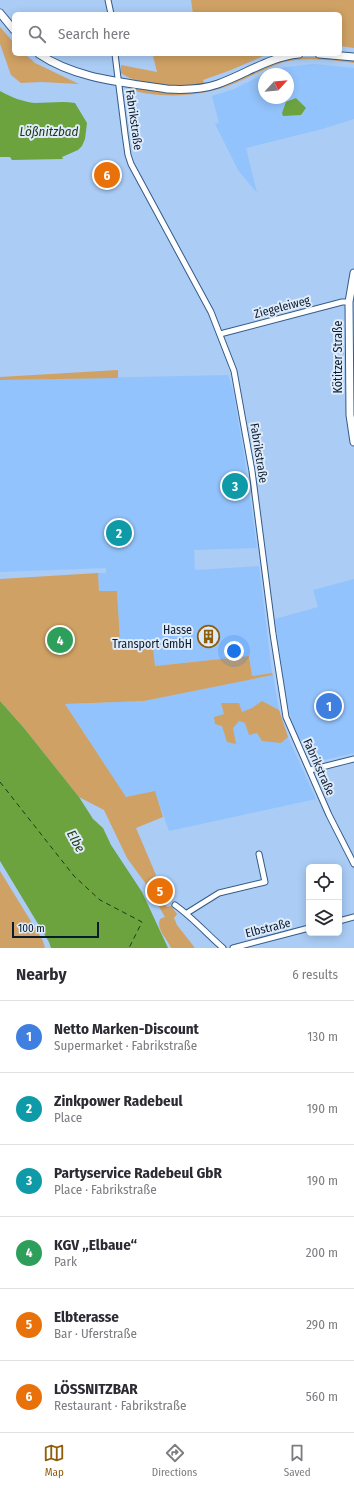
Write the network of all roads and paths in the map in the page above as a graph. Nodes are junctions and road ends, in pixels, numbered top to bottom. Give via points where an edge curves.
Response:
1 (108, 0) edge
2 (111, 12) edge
3 (0, 13) edge
4 (12, 28) edge
5 (42, 56) edge
6 (115, 56) edge
7 (289, 56) edge
8 (342, 56) edge
9 (354, 57) edge
10 (118, 81) junction
11 (354, 273) edge
12 (349, 302) junction
13 (220, 334) junction
14 (352, 399) edge
15 (354, 442) edge
16 (354, 759) edge
17 (310, 770) junction
18 (259, 854) dead end
19 (354, 864) edge
20 (176, 904) dead end
21 (187, 913) junction
22 (354, 917) edge
23 (342, 920) edge
24 (306, 929) edge
25 (223, 948) edge
26 (233, 948) edge

1 - 2 street
3 - 4 street
5 - 10 street via 70,71
6 - 10 street, Fabrikstraße
7 - 10 street via 217,84 193,89 167,89
8 - 9 street
10 - 13 street, Fabrikstraße via 131,164 211,312
11 - 12 street, Kötitzer Straße
12 - 13 street, Ziegeleiweg
12 - 14 street, Kötitzer Straße
13 - 17 street, Fabrikstraße via 234,371 252,471 286,717
14 - 15 street, Kötitzer Straße via 350,415
16 - 17 street
17 - 19 street, Fabrikstraße
18 - 21 street via 265,882 219,893
20 - 21 street
21 - 25 street
22 - 23 street
24 - 26 street, Elbstraße

